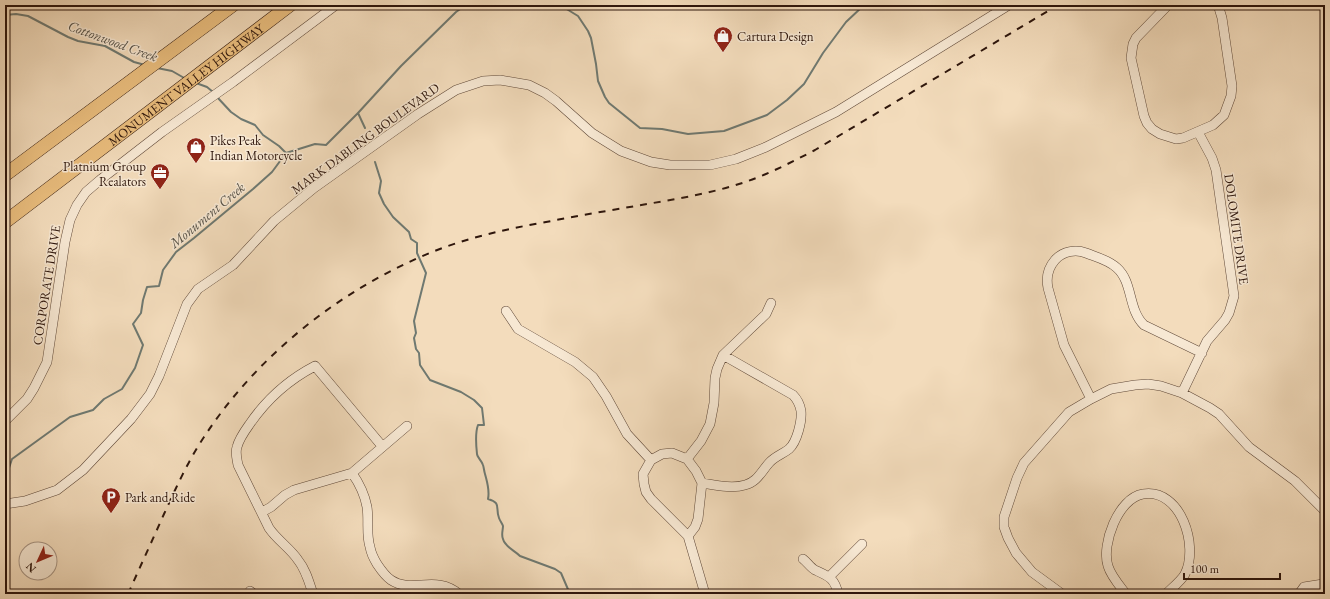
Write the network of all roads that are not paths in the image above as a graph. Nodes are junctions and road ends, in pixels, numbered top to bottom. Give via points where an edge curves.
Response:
1 (232, 5) edge
2 (290, 5) edge
3 (336, 5) edge
4 (1009, 5) edge
5 (1168, 5) edge
6 (1216, 5) edge
7 (74, 123) junction
8 (1198, 132) junction
9 (101, 149) junction
10 (5, 164) edge
11 (5, 175) edge
12 (5, 222) edge
13 (5, 232) edge
14 (771, 303) dead end
15 (506, 311) dead end
16 (1202, 352) junction
17 (723, 355) junction
18 (1182, 393) junction
19 (1091, 399) junction
20 (5, 421) edge
21 (406, 426) dead end
22 (382, 446) junction
23 (651, 460) junction
24 (687, 460) junction
25 (352, 473) junction
26 (702, 483) junction
27 (5, 504) edge
28 (1325, 511) edge
29 (262, 512) junction
30 (688, 536) junction
31 (862, 544) dead end
32 (803, 559) dead end
33 (830, 576) junction
34 (1324, 584) edge
35 (409, 590) edge
36 (313, 594) edge
37 (458, 594) edge
38 (705, 594) edge
39 (838, 594) edge
40 (1062, 594) edge
41 (1126, 594) edge
42 (1166, 594) edge
43 (1299, 594) edge
44 (1317, 594) edge

1 - 7 highway
2 - 9 highway, MONUMENT VALLEY HIGHWAY
3 - 20 street, CORPORATE DRIVE via 162,132 86,192 70,220 47,362 27,399
4 - 27 street, MARK DABLING BOULEVARD via 836,112 766,147 736,159 710,165 651,162 621,151 592,133 556,101 529,85 500,80 483,81 456,90 314,188 274,221 233,265 198,289 187,304 150,394 131,419 83,470 57,490 25,501
5 - 8 street via 1136,38 1131,51 1144,116 1152,129 1170,138 1183,138
6 - 8 street via 1222,18 1232,86 1231,96 1219,121
7 - 10 highway
7 - 11 highway
8 - 16 street, DOLOMITE DRIVE via 1216,170 1234,296 1225,320 1207,341
9 - 12 highway, MONUMENT VALLEY HIGHWAY
9 - 13 highway
14 - 17 street via 766,314
15 - 23 street via 518,329 575,362 593,377 627,434
16 - 18 street, DOLOMITE DRIVE
16 - 19 street via 1138,320 1125,279 1117,267 1080,251 1063,254 1051,264 1048,288 1064,345
17 - 24 street via 715,378 710,424 701,442
17 - 26 street via 793,395 801,417 794,444 774,458 755,480 736,487
18 - 19 street via 1148,384 1111,390
18 - 28 street via 1219,414 1249,447 1301,486
19 - 40 street via 1069,412 1024,463 1004,518 1006,533 1016,553 1032,572
21 - 22 street
22 - 25 street
22 - 29 street via 315,366 300,374 269,399 254,417 236,448 238,465
23 - 24 street via 662,454 672,454
23 - 30 street via 643,474 646,492
24 - 26 street
25 - 29 street via 294,490
25 - 35 street via 367,508 369,546 372,555 386,576
26 - 30 street via 698,520
29 - 36 street via 274,535 303,567
30 - 38 street
31 - 33 street
32 - 33 street via 814,569
33 - 39 street
34 - 43 street via 1304,587
34 - 44 street
35 - 37 street via 441,585 452,588
41 - 42 street via 1108,566 1107,543 1122,508 1127,502 1142,494 1161,496 1170,502 1182,518 1189,540 1189,558 1184,576

